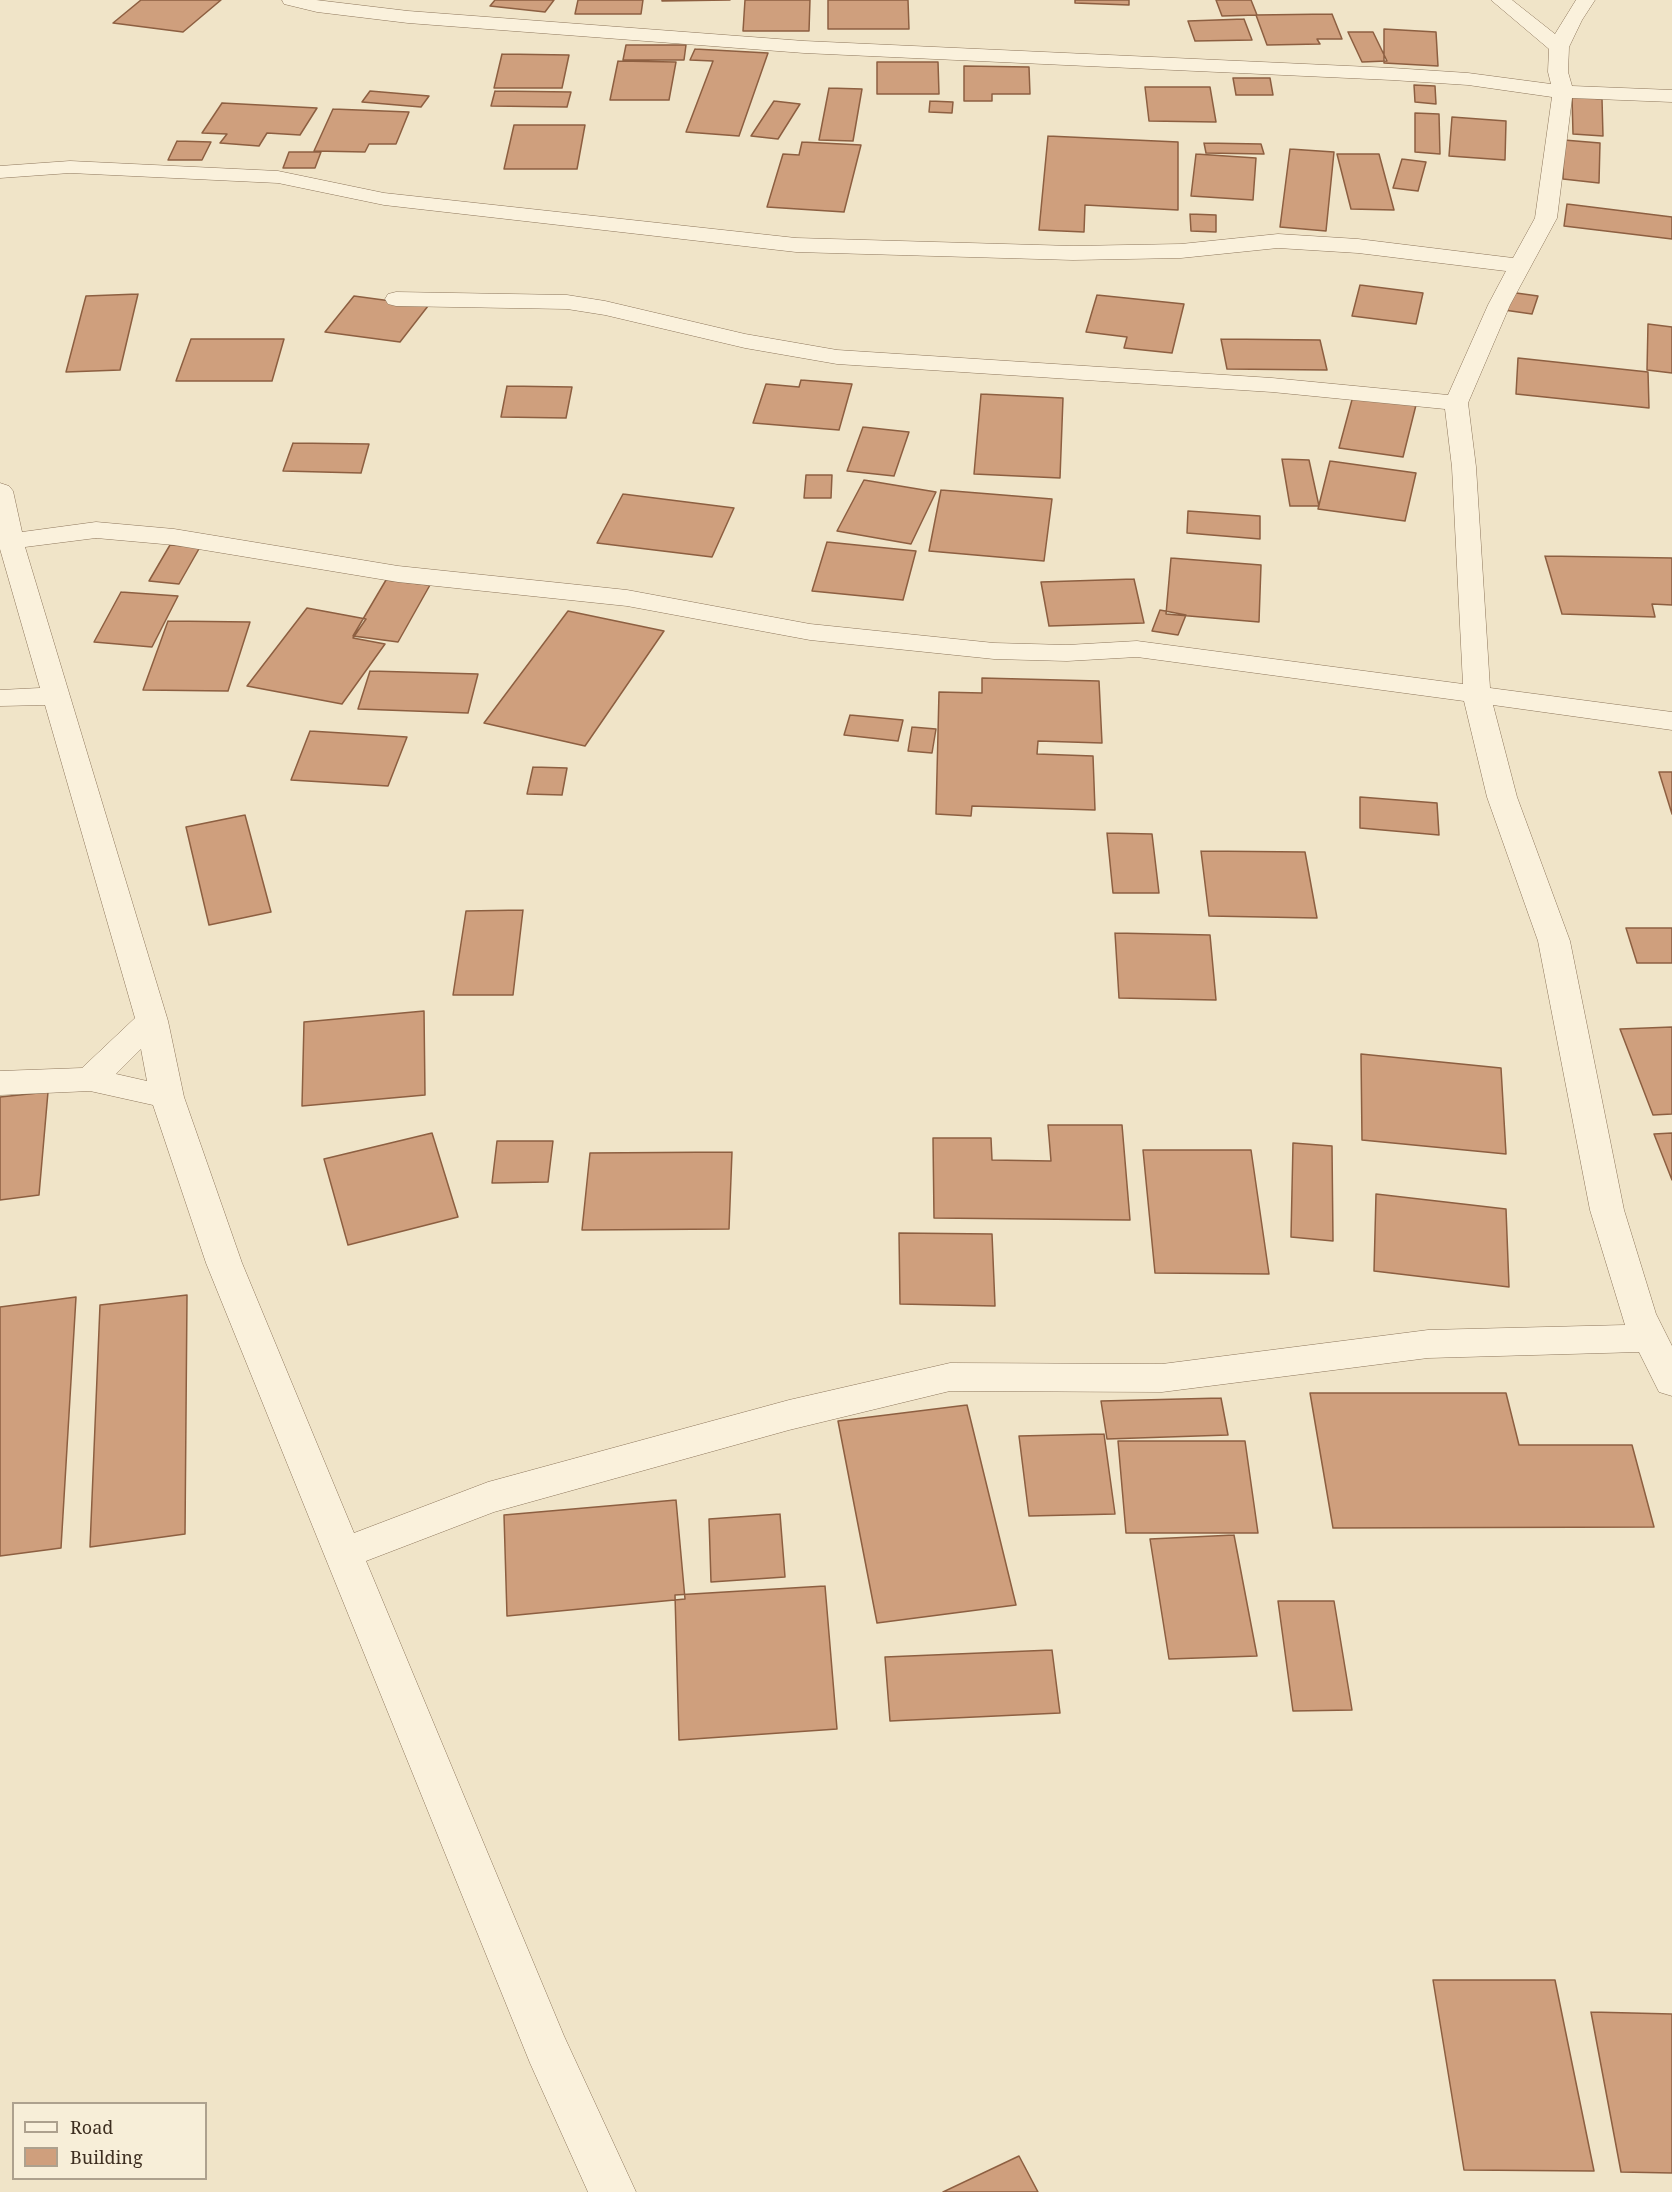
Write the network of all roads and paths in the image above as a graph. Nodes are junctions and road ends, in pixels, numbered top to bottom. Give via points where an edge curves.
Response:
1 (291, 0) edge
2 (1500, 0) edge
3 (1586, 0) edge
4 (1558, 47) junction
5 (1563, 92) junction
6 (1672, 96) edge
7 (0, 171) edge
8 (1520, 266) junction
9 (396, 299) dead end
10 (1456, 403) junction
11 (0, 491) edge
12 (11, 543) junction
13 (1477, 695) junction
14 (56, 696) junction
15 (0, 698) edge
16 (1672, 722) edge
17 (152, 1021) junction
18 (90, 1079) junction
19 (0, 1083) edge
20 (167, 1097) junction
21 (1650, 1338) junction
22 (1672, 1382) edge
23 (344, 1553) junction
24 (612, 2192) edge

1 - 5 street via 408,17 804,47 1392,74
2 - 4 street
3 - 4 street
4 - 5 street
5 - 6 street
5 - 8 street via 1546,218
7 - 8 street via 70,167 267,176 384,200 796,244 1073,253 1181,251 1278,241 1358,246
8 - 10 street
9 - 10 street via 567,302 837,357 1272,385
10 - 13 street via 1464,467
11 - 12 street
12 - 13 street via 60,532 96,530 174,537 398,574 627,598 832,634 994,651 1067,653 1137,649
12 - 14 street
13 - 16 street
13 - 21 street via 1502,797 1554,942 1607,1210 1638,1314
14 - 15 street
14 - 17 street
17 - 18 street
17 - 20 street
18 - 19 street
18 - 20 street
20 - 23 street via 224,1263
21 - 22 street
21 - 23 street via 1428,1344 1162,1378 950,1377 789,1415 488,1498
23 - 24 street via 546,2048

